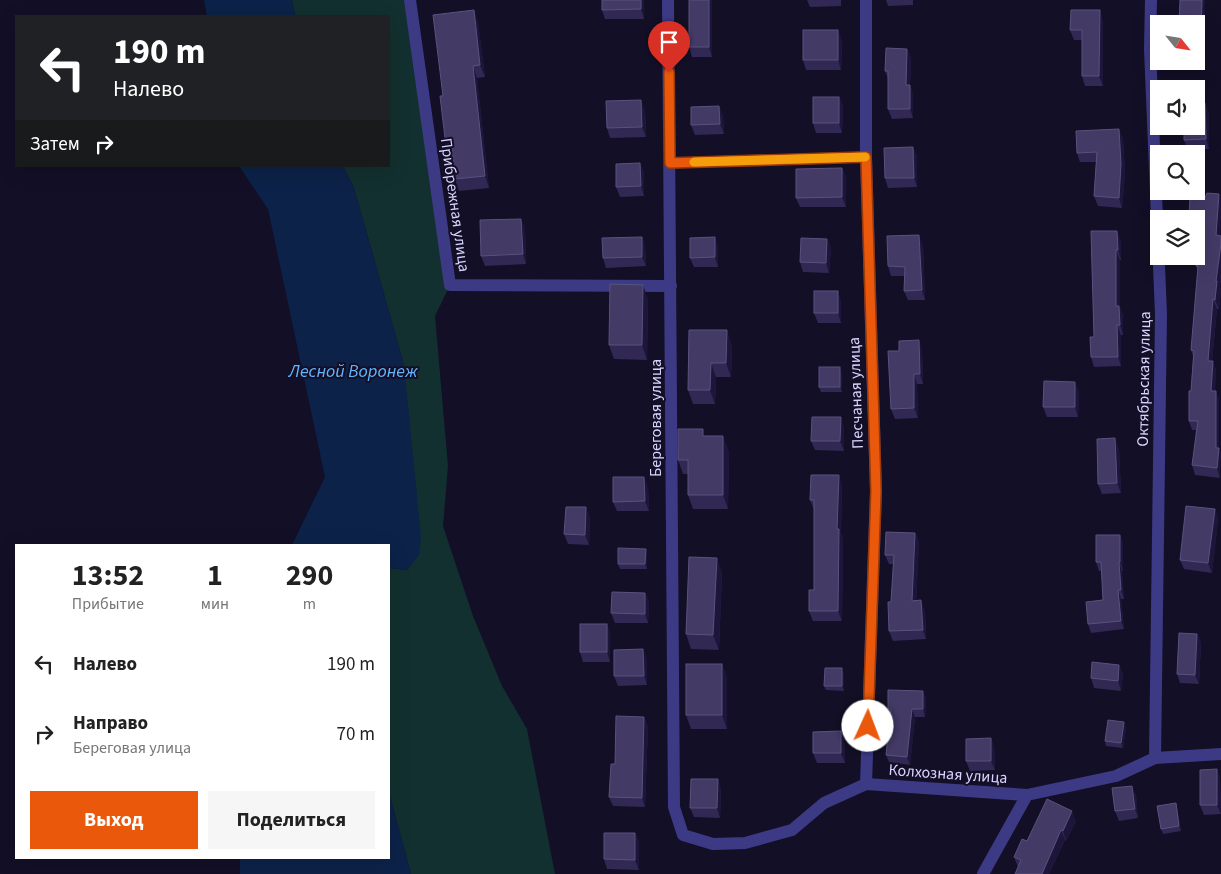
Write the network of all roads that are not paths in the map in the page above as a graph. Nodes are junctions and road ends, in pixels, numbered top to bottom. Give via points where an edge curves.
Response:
1 (410, 0) edge
2 (668, 0) edge
3 (866, 0) edge
4 (1150, 0) edge
5 (866, 157) junction
6 (670, 163) junction
7 (671, 286) junction
8 (1221, 754) edge
9 (1155, 758) junction
10 (866, 784) junction
11 (1027, 795) junction
12 (983, 874) edge

1 - 7 street, Прибрежная улица via 450,285
2 - 6 street, Береговая улица
3 - 5 street, Песчаная улица
4 - 9 street, Октябрьская улица via 1161,314
5 - 6 lane
5 - 10 street, Песчаная улица via 876,491
6 - 7 street, Береговая улица
7 - 10 street, Береговая улица via 674,807 683,835 713,844 744,843 792,830 824,804
8 - 9 street, Колхозная улица
9 - 11 street, Колхозная улица via 1116,776
10 - 11 street, Колхозная улица
11 - 12 street, Колхозная улица

